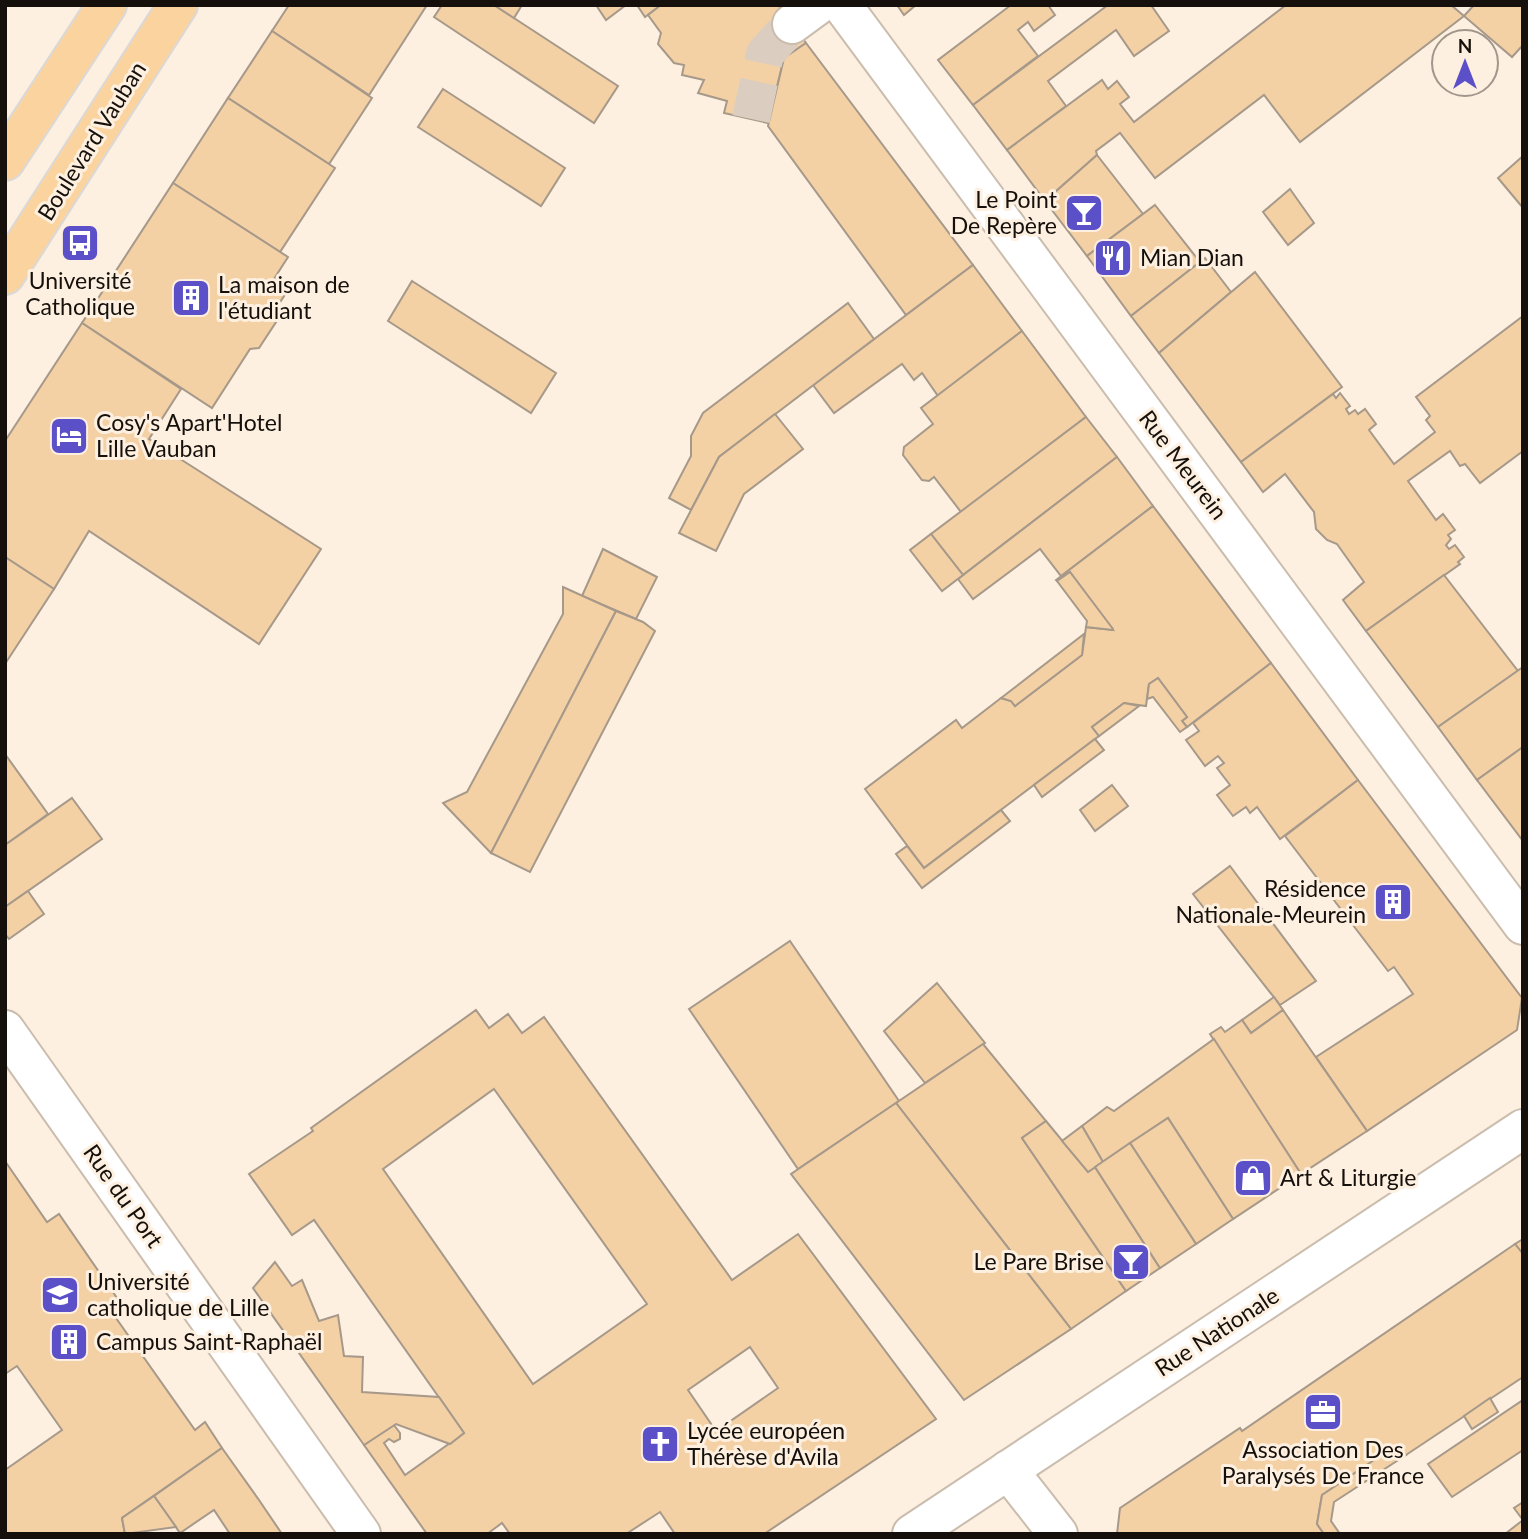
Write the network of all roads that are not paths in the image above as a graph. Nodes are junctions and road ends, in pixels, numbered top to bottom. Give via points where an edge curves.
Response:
1 (107, 5) edge
2 (178, 5) edge
3 (842, 5) edge
4 (5, 161) edge
5 (5, 275) edge
6 (1523, 925) edge
7 (5, 1030) edge
8 (1523, 1129) edge
9 (1008, 1470) junction
10 (361, 1534) edge
11 (912, 1534) edge
12 (1058, 1534) edge

1 - 4 main road
2 - 5 main road, Boulevard Vauban
3 - 6 street, Rue Meurein
7 - 10 street, Rue du Port
8 - 9 street, Rue Nationale
9 - 11 street, Rue Nationale
9 - 12 street

